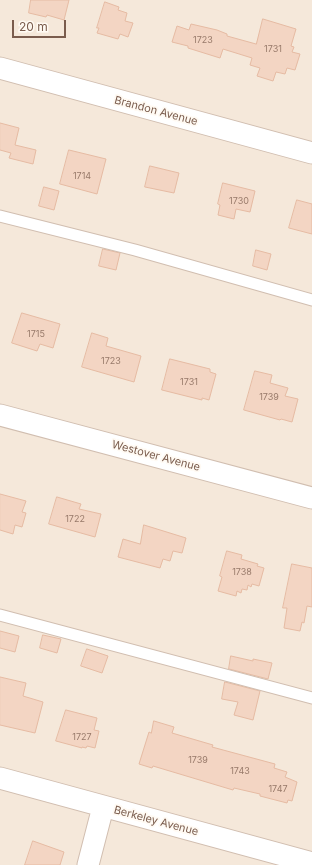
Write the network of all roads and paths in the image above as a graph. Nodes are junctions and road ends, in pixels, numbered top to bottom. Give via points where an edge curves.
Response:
1 (0, 68) edge
2 (312, 153) edge
3 (0, 216) edge
4 (312, 300) edge
5 (0, 415) edge
6 (312, 498) edge
7 (0, 615) edge
8 (312, 698) edge
9 (0, 778) edge
10 (103, 807) junction
11 (312, 863) edge
12 (88, 865) edge

1 - 2 street, Brandon Avenue
3 - 4 lane via 135,250
5 - 6 street, Westover Avenue
7 - 8 lane
9 - 10 street, Berkeley Avenue
10 - 11 street, Berkeley Avenue
10 - 12 street

